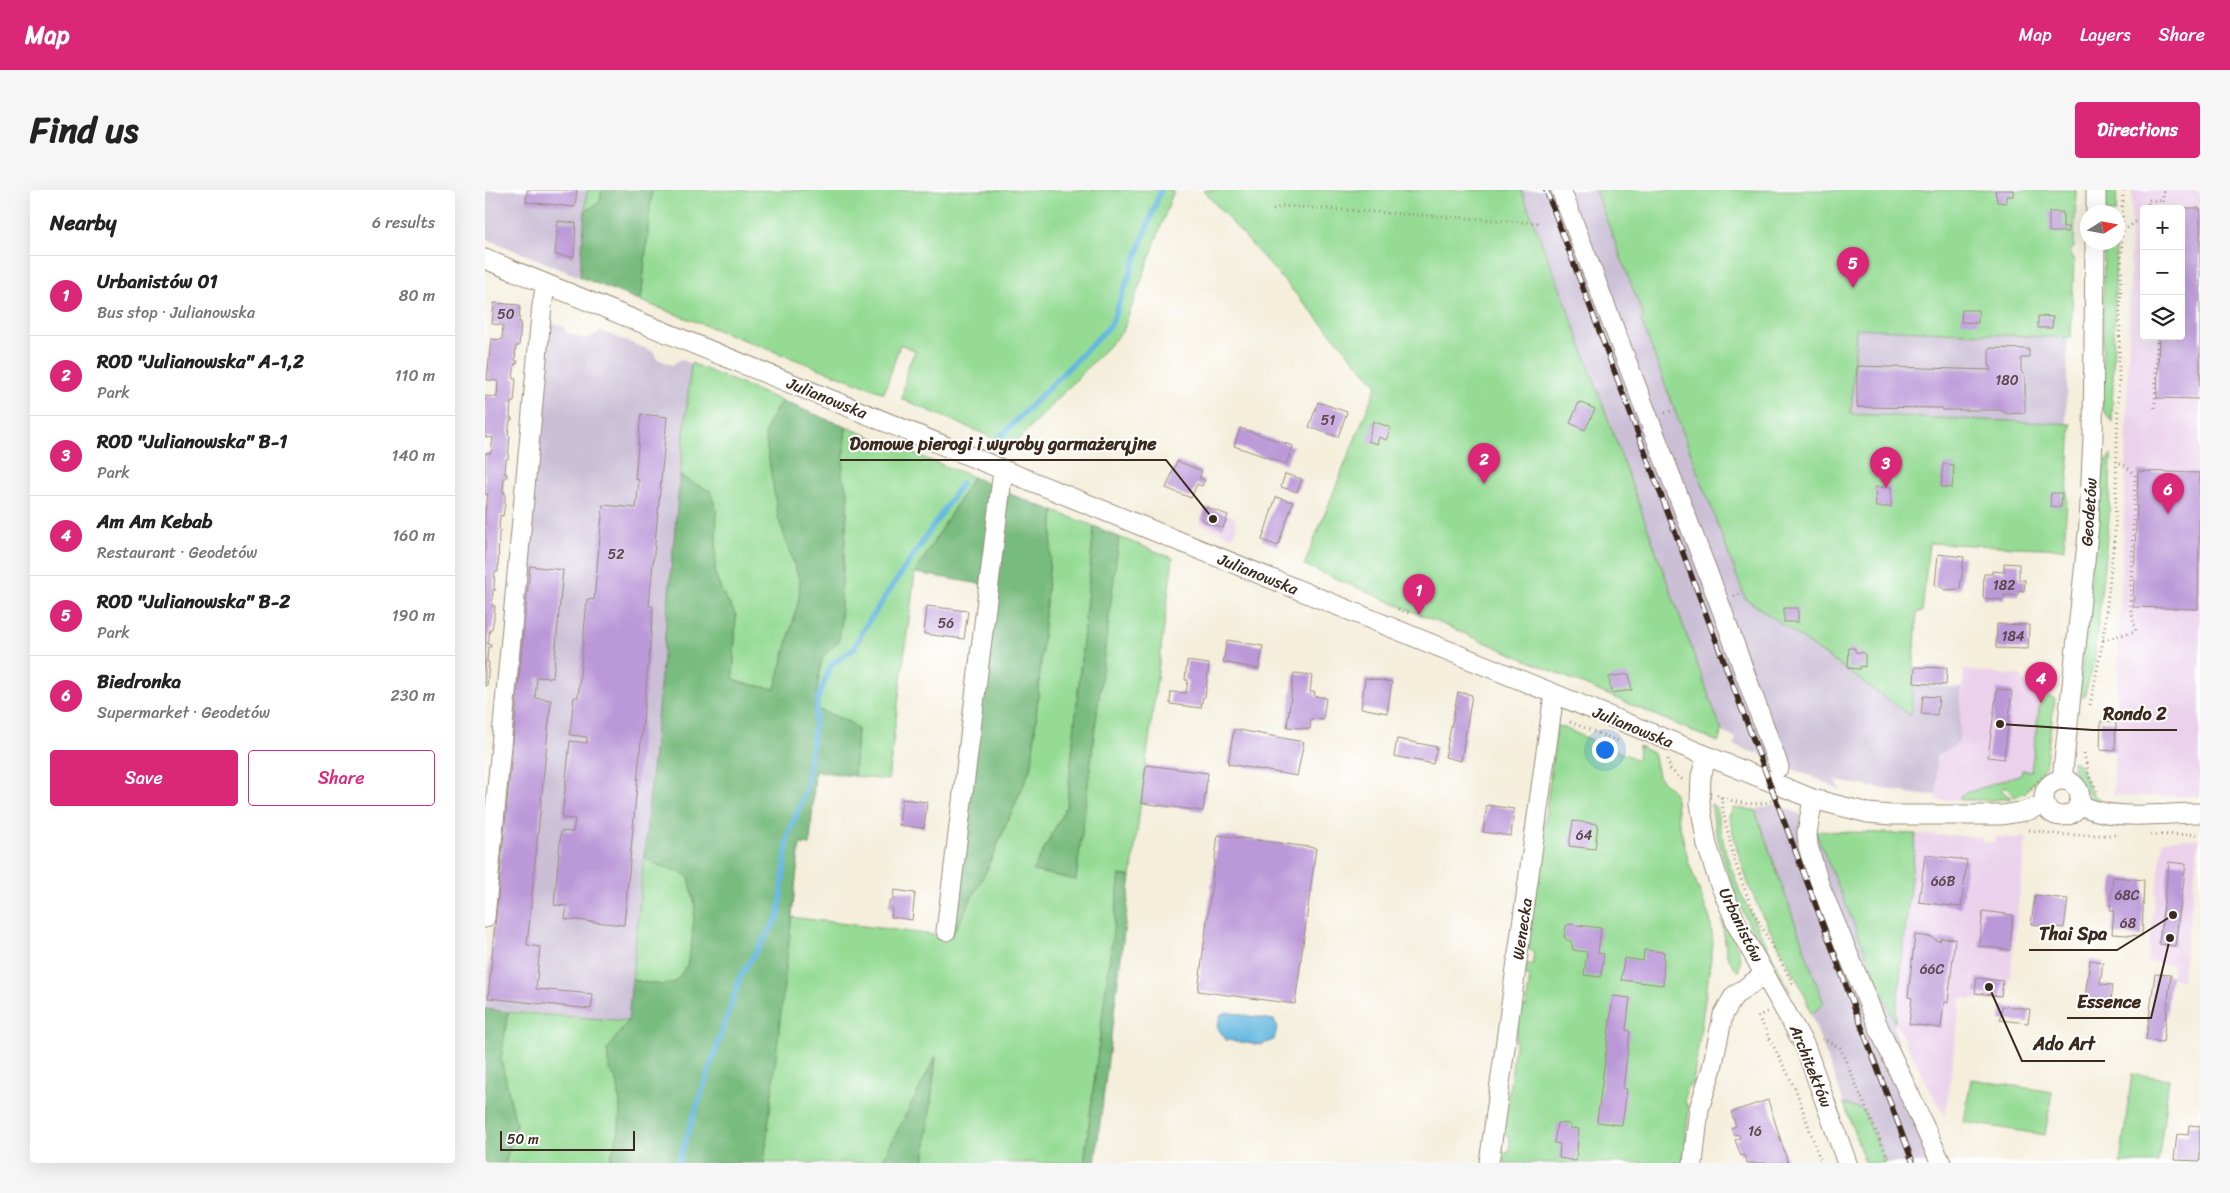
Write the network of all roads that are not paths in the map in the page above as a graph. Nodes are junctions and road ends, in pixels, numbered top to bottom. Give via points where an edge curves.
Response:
1 (1561, 190) edge
2 (2096, 190) edge
3 (2096, 205) edge
4 (2095, 250) edge
5 (485, 259) edge
6 (546, 284) junction
7 (1003, 470) junction
8 (1554, 694) junction
9 (1707, 757) junction
10 (1779, 767) dead end
11 (2062, 780) junction
12 (1813, 799) junction
13 (2045, 804) junction
14 (2079, 804) junction
15 (2200, 813) edge
16 (485, 918) edge
17 (946, 931) dead end
18 (1765, 974) junction
19 (1489, 1163) edge
20 (1693, 1163) edge
21 (1847, 1163) edge
22 (1941, 1163) edge

1 - 10 street
2 - 3 street
4 - 11 street, Geodetów via 2089,524
5 - 6 street, Julianowska
6 - 7 street, Julianowska
6 - 16 street
7 - 8 street, Julianowska
7 - 17 street
8 - 9 street, Julianowska
8 - 19 street, Wenecka
9 - 12 street, Julianowska
9 - 18 street, Urbanistów via 1701,776 1699,803 1707,845 1728,906
11 - 13 street via 2047,787
11 - 14 street via 2077,788
12 - 13 street, Julianowska via 1868,813 1891,815 2008,814
12 - 22 street via 1807,833 1819,884 1881,1033
13 - 14 street via 2051,813 2062,816 2073,813
14 - 15 street via 2108,815
18 - 20 street, Urbanistów via 1734,996 1723,1015 1710,1075 1701,1099
18 - 21 street, Architektów via 1805,1046

